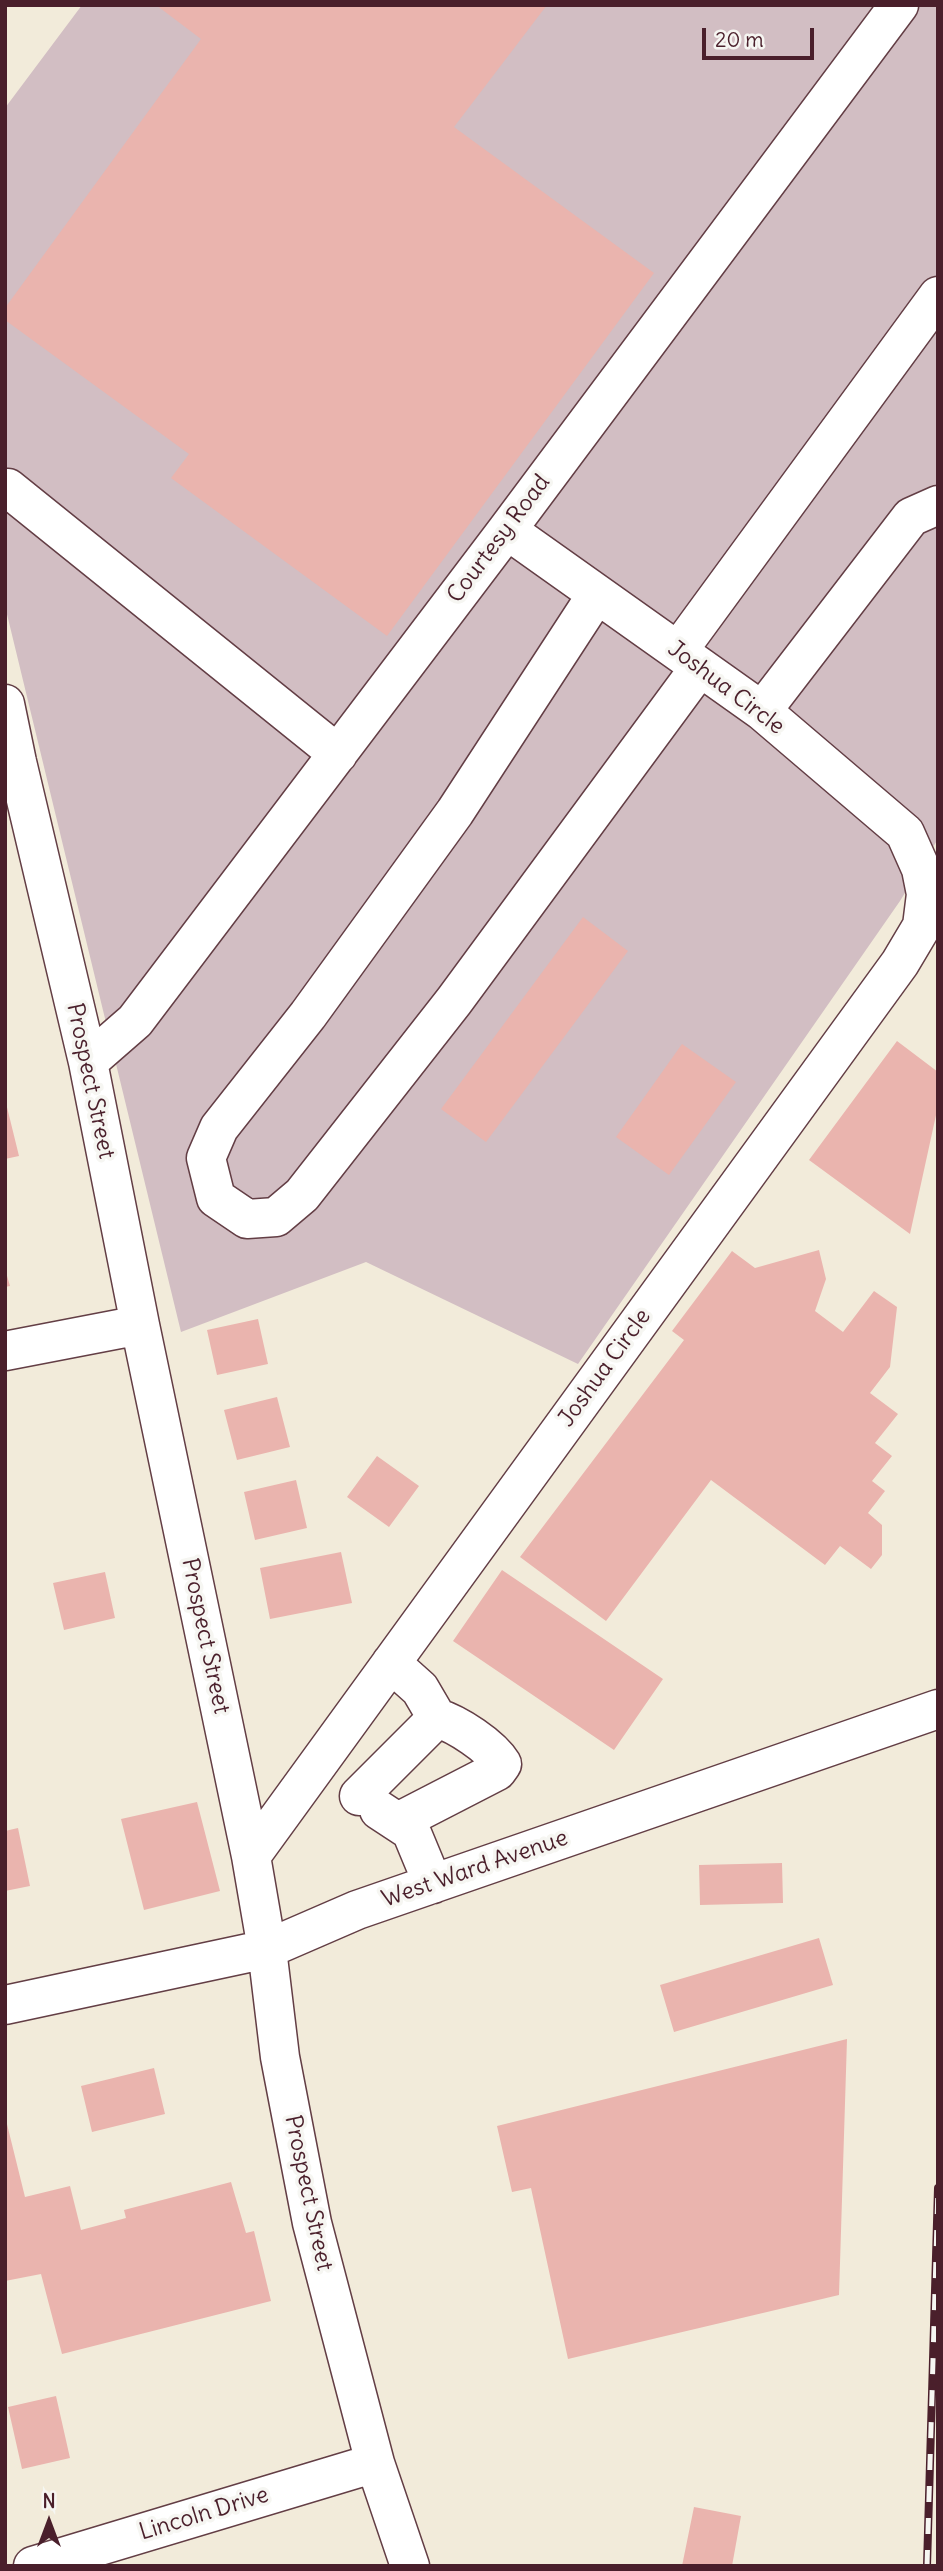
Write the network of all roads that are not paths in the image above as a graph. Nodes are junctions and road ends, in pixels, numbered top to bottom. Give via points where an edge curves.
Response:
1 (899, 5) edge
2 (938, 296) edge
3 (8, 488) dead end
4 (938, 505) edge
5 (507, 530) junction
6 (597, 594) junction
7 (689, 659) junction
8 (5, 704) edge
9 (762, 712) junction
10 (338, 754) junction
11 (11, 763) edge
12 (932, 863) edge
13 (88, 1062) junction
14 (140, 1325) junction
15 (5, 1351) edge
16 (391, 1663) junction
17 (938, 1709) edge
18 (437, 1718) junction
19 (317, 1765) junction
20 (359, 1796) junction
21 (398, 1822) junction
22 (251, 1856) junction
23 (433, 1884) junction
24 (267, 1949) junction
25 (5, 2005) edge
26 (374, 2463) junction
27 (33, 2566) edge
28 (410, 2566) edge

1 - 5 street, Courtesy Road
2 - 7 street
3 - 10 street
4 - 9 street via 911,517
5 - 6 street, Joshua Circle
5 - 10 street, Courtesy Road
6 - 7 street, Joshua Circle
6 - 7 street via 455,812 219,1128 206,1158 216,1198 247,1219 276,1217 302,1195 454,1001
7 - 9 street, Joshua Circle
8 - 11 street, Prospect Street
9 - 12 street, Joshua Circle via 905,833
10 - 13 street, Courtesy Road via 135,1021
11 - 13 street, Prospect Street
12 - 16 street, Joshua Circle via 922,926 900,963
13 - 14 street, Prospect Street
14 - 15 street
14 - 22 street, Prospect Street
16 - 18 street via 420,1689
16 - 19 street, Joshua Circle
17 - 23 street, West Ward Avenue
18 - 20 street
18 - 21 street via 496,1753 502,1764 497,1771
19 - 20 street
19 - 22 street, Joshua Circle
20 - 21 street
21 - 23 street via 411,1831
22 - 24 street, Prospect Street
23 - 24 street, West Ward Avenue via 357,1910
24 - 25 street, West Ward Avenue
24 - 26 street, Prospect Street via 280,2056 312,2223
26 - 27 street, Lincoln Drive
26 - 28 street, Prospect Street

